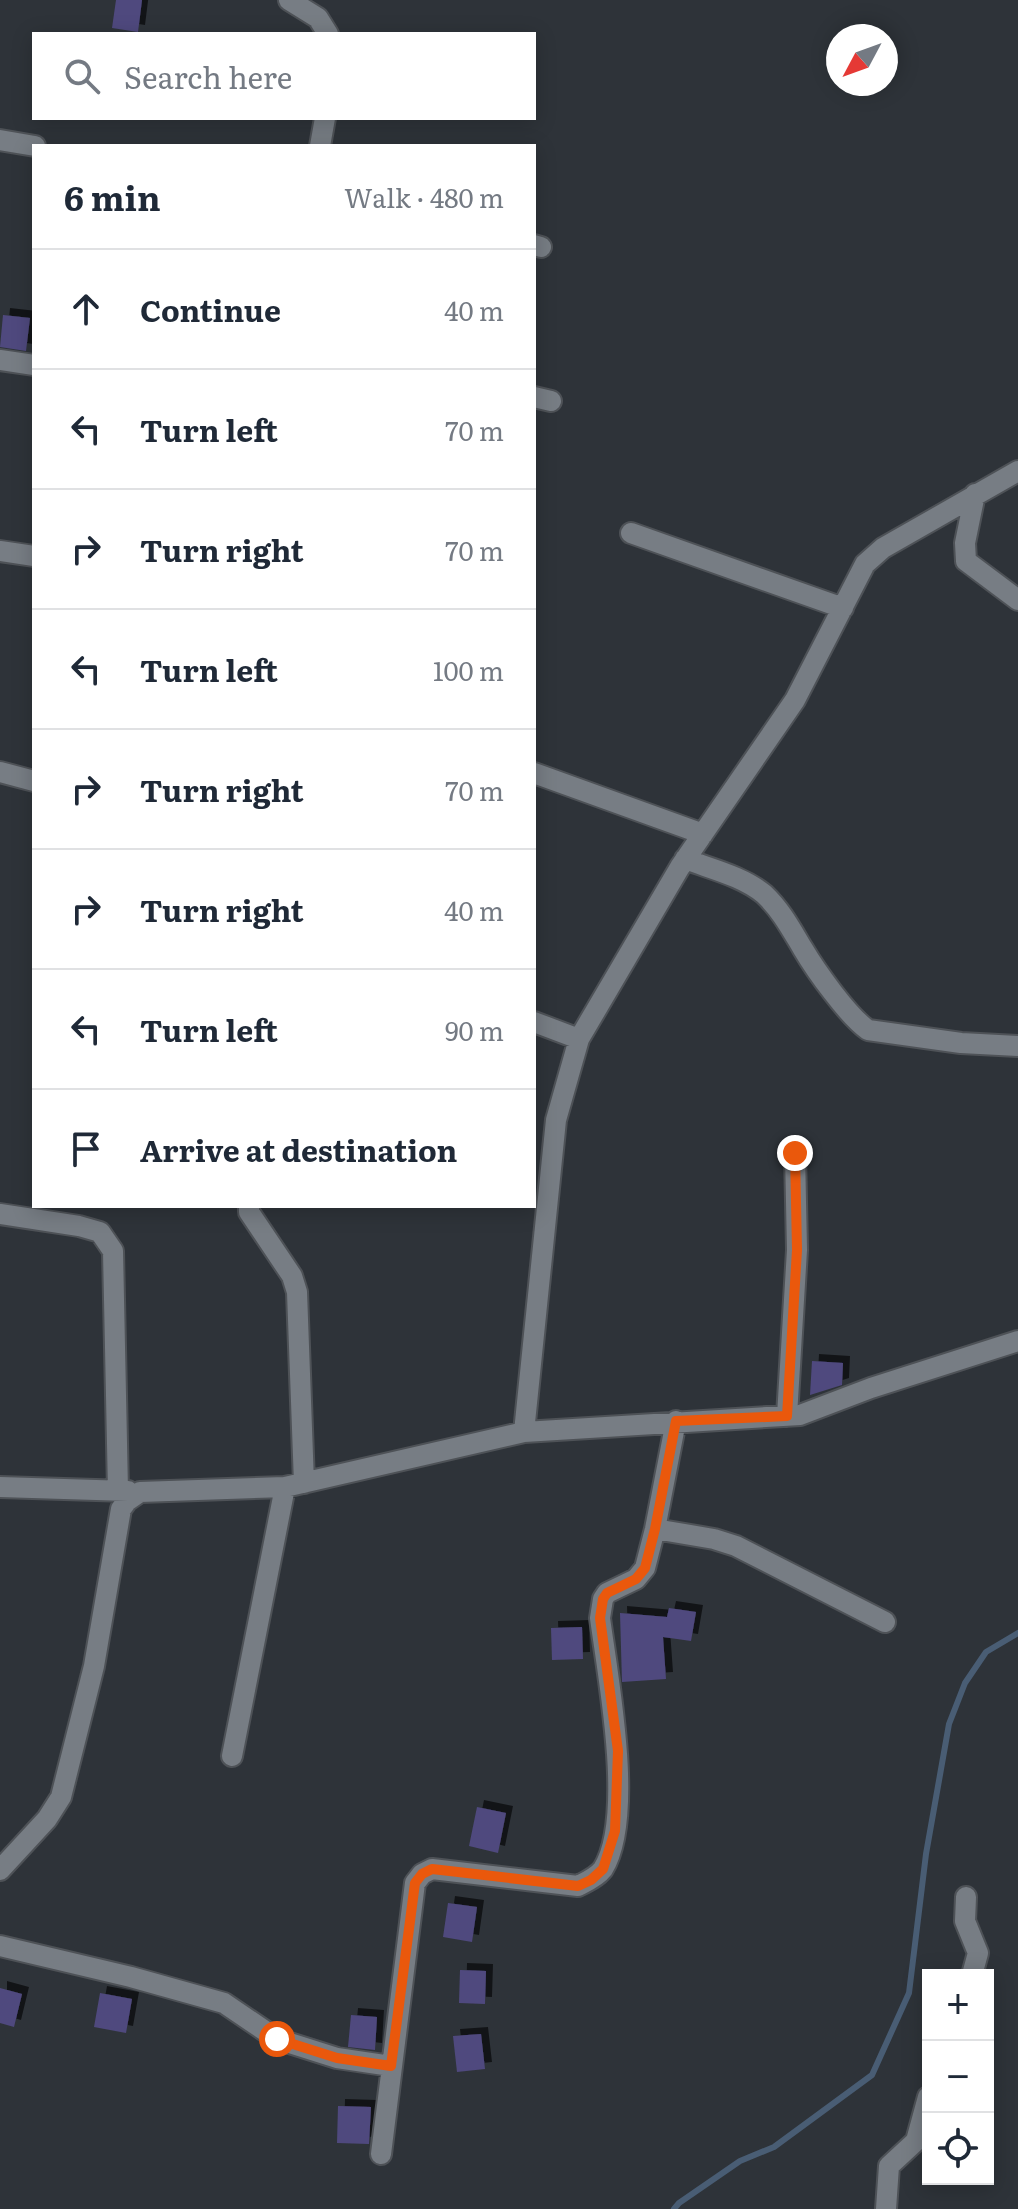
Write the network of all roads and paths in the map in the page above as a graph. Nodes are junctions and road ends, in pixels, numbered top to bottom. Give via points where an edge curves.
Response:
1 (289, 0) edge
2 (327, 32) edge
3 (325, 120) edge
4 (0, 140) edge
5 (320, 144) edge
6 (32, 145) edge
7 (0, 360) edge
8 (32, 365) edge
9 (1018, 471) edge
10 (975, 494) junction
11 (631, 533) dead end
12 (0, 551) edge
13 (32, 556) edge
14 (1018, 600) edge
15 (843, 608) junction
16 (0, 772) edge
17 (536, 774) edge
18 (32, 780) edge
19 (703, 834) junction
20 (685, 859) junction
21 (536, 1023) edge
22 (579, 1039) junction
23 (1018, 1046) edge
24 (795, 1153) dead end
25 (249, 1208) edge
26 (0, 1214) edge
27 (1018, 1341) edge
28 (787, 1416) junction
29 (676, 1421) junction
30 (524, 1432) junction
31 (295, 1485) junction
32 (0, 1487) edge
33 (118, 1491) junction
34 (140, 1492) junction
35 (655, 1529) junction
36 (885, 1622) dead end
37 (232, 1756) dead end
38 (0, 1870) edge
39 (966, 1897) dead end
40 (0, 1946) edge
41 (974, 1969) edge
42 (391, 2066) junction
43 (924, 2113) edge
44 (381, 2154) dead end
45 (886, 2209) edge

1 - 2 street via 318,18
3 - 5 street
4 - 6 street
7 - 8 street
9 - 10 street
10 - 14 street via 966,561
10 - 15 street via 874,554
11 - 15 street
12 - 13 street
15 - 19 street via 795,700
16 - 18 street
17 - 19 street
19 - 20 street
20 - 22 street
20 - 23 street via 764,895 868,1030
21 - 22 street
22 - 30 street via 556,1120
24 - 28 street via 797,1250
25 - 31 street via 297,1292
26 - 33 street via 100,1232 113,1251
27 - 28 street
28 - 29 street
29 - 30 street
29 - 35 street
30 - 31 street
31 - 34 street
31 - 37 street
32 - 33 street
33 - 34 street
34 - 38 street via 121,1509 94,1666 61,1797
35 - 36 street via 736,1546
35 - 42 street via 645,1568 636,1579 607,1593 600,1618 618,1751 615,1831 603,1869 578,1886 432,1869 422,1874 415,1883
39 - 41 street via 965,1921 978,1953
40 - 42 street via 224,2003 277,2039 337,2058
42 - 44 street
43 - 45 street via 916,2141 889,2166

